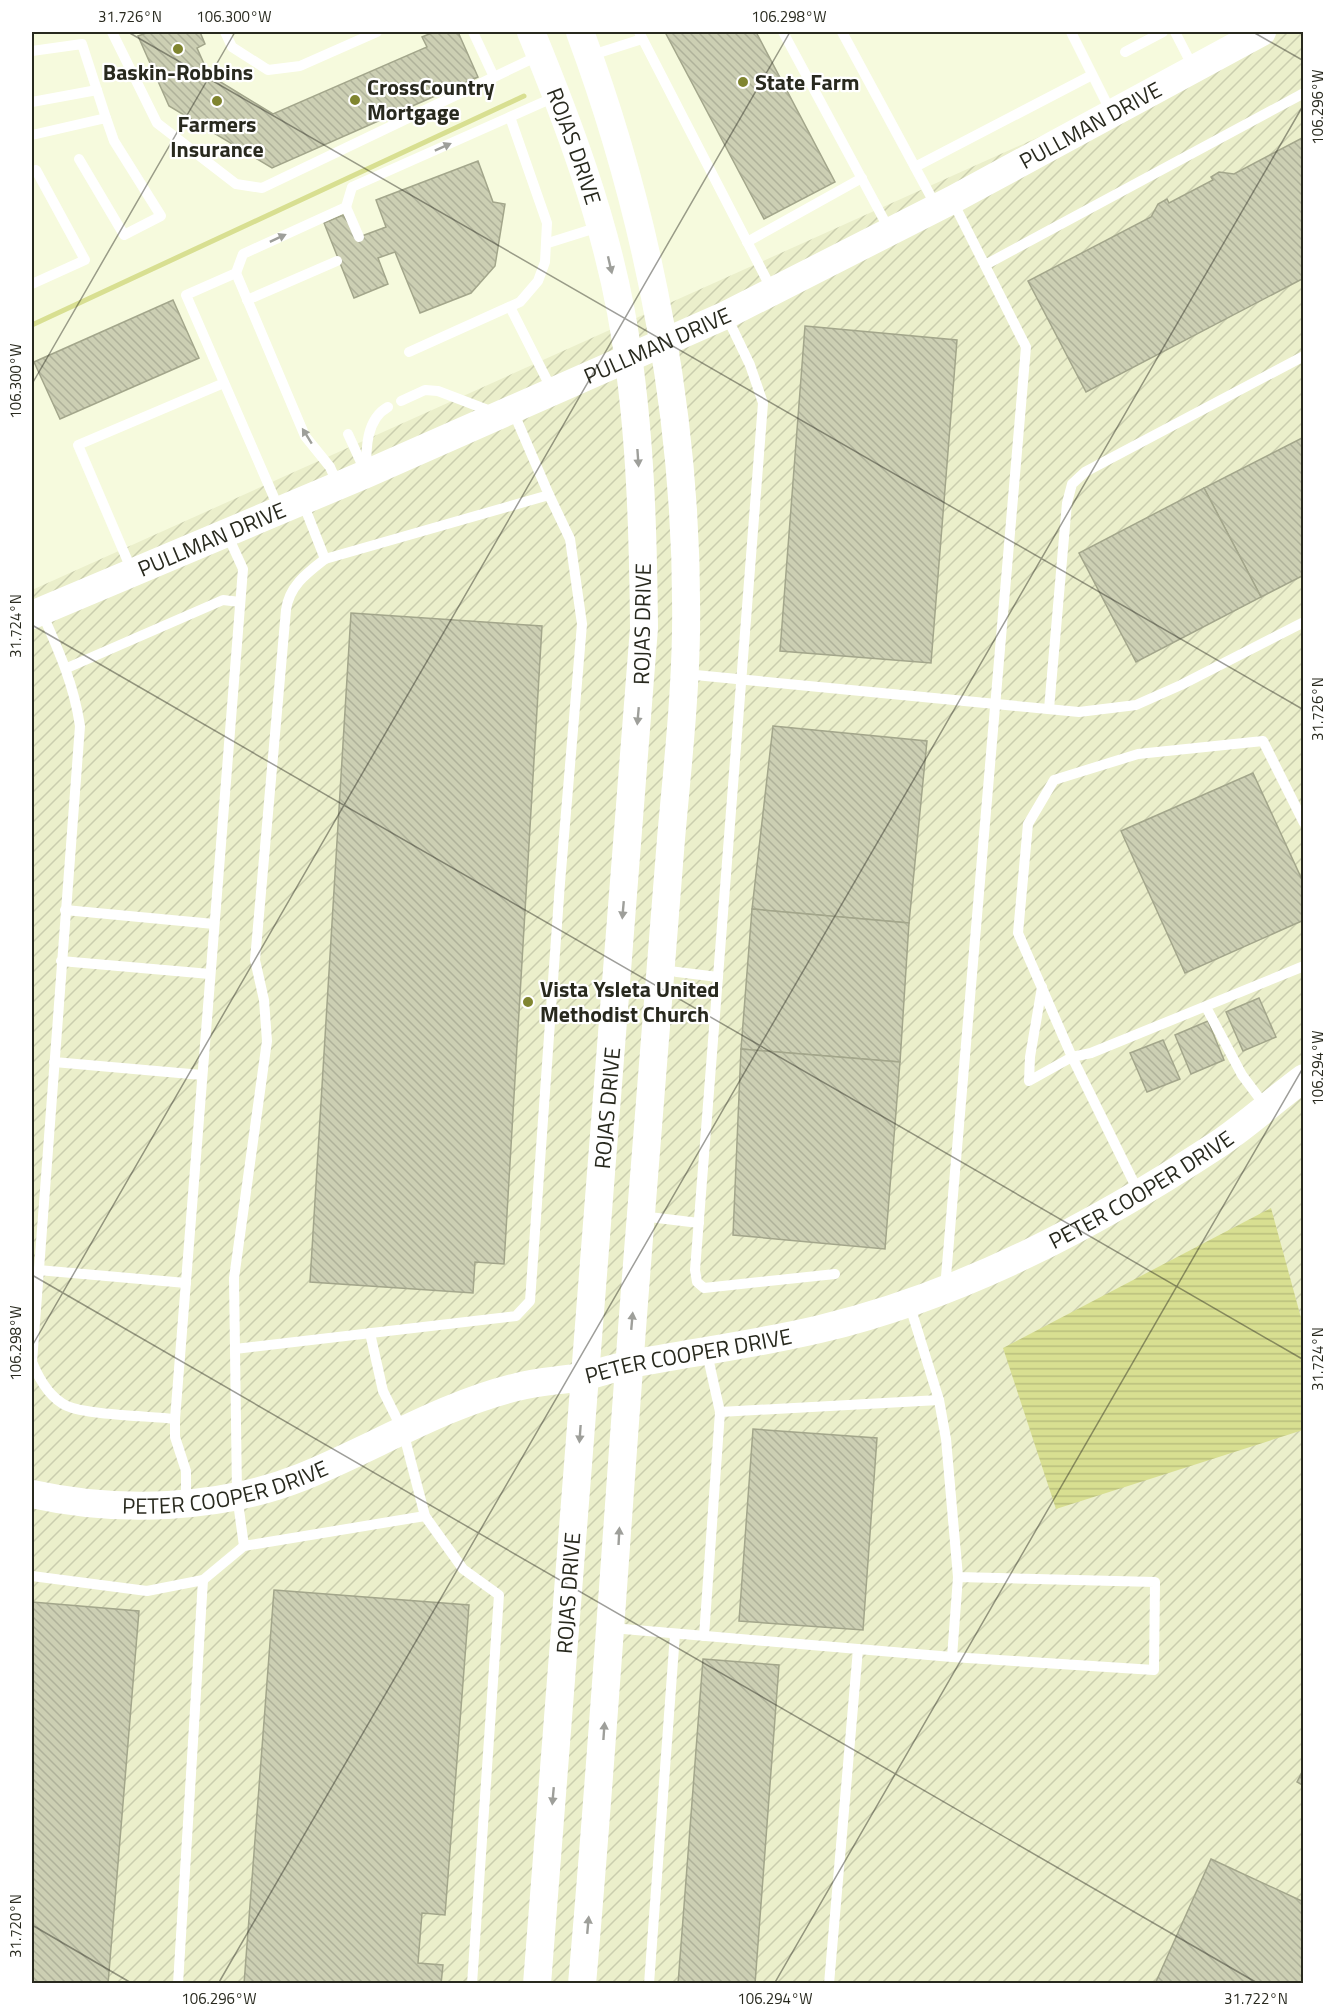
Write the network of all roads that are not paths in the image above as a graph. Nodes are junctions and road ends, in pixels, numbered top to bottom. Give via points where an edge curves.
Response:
1 (113, 32) edge
2 (225, 32) edge
3 (377, 32) edge
4 (472, 32) edge
5 (783, 32) edge
6 (842, 32) edge
7 (1071, 32) edge
8 (1163, 32) edge
9 (1175, 32) edge
10 (1257, 33) edge
11 (640, 35) edge
12 (355, 36) edge
13 (585, 44) edge
14 (32, 51) edge
15 (1125, 52) dead end
16 (544, 64) edge
17 (1195, 69) junction
18 (1092, 75) junction
19 (494, 77) junction
20 (97, 90) junction
21 (1304, 93) edge
22 (32, 102) edge
23 (1112, 113) junction
24 (510, 117) junction
25 (106, 118) junction
26 (32, 135) edge
27 (79, 159) dead end
28 (915, 167) junction
29 (36, 170) dead end
30 (862, 178) junction
31 (944, 204) junction
32 (346, 207) junction
33 (600, 227) junction
34 (891, 231) junction
35 (359, 237) dead end
36 (747, 242) junction
37 (548, 243) junction
38 (337, 261) dead end
39 (985, 265) junction
40 (32, 270) edge
41 (236, 273) junction
42 (34, 282) edge
43 (772, 291) junction
44 (248, 300) junction
45 (510, 307) junction
46 (726, 315) junction
47 (663, 343) junction
48 (409, 352) dead end
49 (1304, 356) edge
50 (627, 357) junction
51 (224, 383) junction
52 (552, 390) junction
53 (401, 401) dead end
54 (388, 407) dead end
55 (505, 412) junction
56 (348, 434) dead end
57 (366, 474) junction
58 (338, 485) junction
59 (549, 495) junction
60 (290, 505) junction
61 (225, 531) junction
62 (325, 559) junction
63 (132, 571) junction
64 (240, 602) junction
65 (36, 613) edge
66 (1304, 622) edge
67 (67, 668) junction
68 (684, 674) junction
69 (741, 680) junction
70 (993, 704) junction
71 (1049, 709) junction
72 (1304, 823) edge
73 (65, 910) junction
74 (214, 924) junction
75 (61, 961) junction
76 (1304, 966) edge
77 (661, 970) junction
78 (210, 974) junction
79 (718, 977) junction
80 (1042, 987) junction
81 (1206, 1007) junction
82 (1072, 1057) junction
83 (54, 1062) junction
84 (202, 1075) junction
85 (1304, 1078) edge
86 (1266, 1107) junction
87 (1140, 1193) junction
88 (641, 1216) junction
89 (699, 1223) junction
90 (38, 1270) junction
91 (835, 1274) dead end
92 (186, 1283) junction
93 (945, 1289) junction
94 (909, 1303) junction
95 (370, 1333) junction
96 (235, 1349) junction
97 (707, 1352) junction
98 (629, 1364) junction
99 (585, 1376) junction
100 (939, 1400) junction
101 (720, 1412) junction
102 (175, 1419) junction
103 (403, 1431) junction
104 (32, 1494) edge
105 (237, 1495) junction
106 (186, 1502) junction
107 (425, 1516) junction
108 (244, 1546) junction
109 (32, 1576) edge
110 (958, 1577) junction
111 (203, 1580) junction
112 (612, 1628) junction
113 (675, 1634) junction
114 (704, 1636) junction
115 (858, 1649) junction
116 (952, 1657) junction
117 (178, 1983) edge
118 (472, 1983) edge
119 (537, 1983) edge
120 (582, 1983) edge
121 (649, 1983) edge
122 (828, 1983) edge

1 - 19 lane via 157,123 236,184 262,188
2 - 12 lane via 232,47 268,70 300,66
3 - 12 lane
4 - 19 lane
5 - 30 lane
6 - 28 lane
7 - 18 lane
8 - 15 lane
9 - 17 lane
10 - 17 main road, PULLMAN DRIVE
11 - 13 lane
11 - 36 lane
13 - 16 main road
13 - 47 main road, ROJAS DRIVE via 645,240
14 - 20 lane via 82,44
16 - 19 lane
16 - 24 lane
16 - 33 main road, ROJAS DRIVE
17 - 23 main road, PULLMAN DRIVE
18 - 23 lane
18 - 28 lane
20 - 22 lane
20 - 25 lane
21 - 39 lane
23 - 31 main road, PULLMAN DRIVE
32 -> 24 lane via 352,187
24 - 37 lane via 542,202
25 - 26 lane
25 - 27 lane via 114,141 161,216 124,235
28 - 31 lane
29 - 42 lane via 85,260
30 - 34 lane
30 - 36 lane
31 - 34 main road, PULLMAN DRIVE
31 - 39 lane
32 - 35 lane
41 -> 32 lane via 243,254
33 - 37 lane
33 -> 50 main road, ROJAS DRIVE via 621,313
34 - 43 main road, PULLMAN DRIVE
36 - 43 lane
37 - 45 lane via 538,281 520,302
38 - 44 lane
39 - 70 lane via 1026,346
40 - 42 lane
41 - 44 lane
41 - 51 lane via 186,296
43 - 46 main road, PULLMAN DRIVE
58 -> 44 lane via 330,467 305,436
45 - 48 lane
45 - 52 lane
46 - 47 main road, PULLMAN DRIVE
46 - 69 lane via 753,372 762,403
47 - 50 main road, PULLMAN DRIVE
47 - 68 main road, ROJAS DRIVE via 681,498
49 - 71 lane via 1085,472 1072,484 1067,503
50 - 52 main road, PULLMAN DRIVE
50 -> 99 main road, ROJAS DRIVE via 643,530 644,628
51 - 60 lane
51 - 63 lane via 78,445
52 - 55 main road, PULLMAN DRIVE
53 - 55 lane via 425,390 438,391
54 - 57 lane via 374,422 366,441
55 - 57 main road, PULLMAN DRIVE
55 - 59 lane
56 - 57 lane
57 - 58 main road, PULLMAN DRIVE
58 - 60 main road, PULLMAN DRIVE
59 - 62 lane
59 - 95 lane via 570,539 582,624 530,1301 516,1316
60 - 61 main road, PULLMAN DRIVE
60 - 62 lane
61 - 63 main road, PULLMAN DRIVE
61 - 64 lane via 243,569
62 - 96 lane via 300,578 287,600 255,960 264,1000 267,1041 234,1278
63 - 65 main road, PULLMAN DRIVE
64 - 67 lane via 223,600
64 - 74 lane
65 - 67 lane
66 - 71 lane via 1136,705 1079,712
67 - 73 lane via 80,726
68 - 69 lane
68 - 77 main road, ROJAS DRIVE
69 - 70 lane
69 - 79 lane
70 - 71 lane
70 - 93 lane
72 - 80 lane via 1263,741 1138,754 1054,780 1028,824 1018,933
73 - 74 lane
73 - 75 lane
74 - 78 lane
75 - 78 lane
75 - 83 lane
76 - 81 lane
77 - 79 lane
77 - 88 main road, ROJAS DRIVE
78 - 84 lane
79 - 89 lane
80 - 82 lane
80 - 82 lane via 1029,1081
81 - 82 lane
81 - 86 lane via 1242,1075
82 - 87 lane
83 - 84 lane
83 - 90 lane
84 - 92 lane
85 - 86 main road, PETER COOPER DRIVE
86 - 87 main road, PETER COOPER DRIVE via 1218,1144
87 - 93 main road, PETER COOPER DRIVE via 1056,1240
88 - 89 lane
98 -> 88 main road, ROJAS DRIVE
89 - 91 lane via 695,1270 704,1288
90 - 92 lane
90 - 102 lane via 32,1362 53,1396 77,1409
92 - 102 lane
93 - 94 main road, PETER COOPER DRIVE
94 - 97 main road, PETER COOPER DRIVE via 822,1328
94 - 100 lane
95 - 96 lane
95 - 103 lane via 383,1390
96 - 105 lane
97 - 98 main road, PETER COOPER DRIVE
97 - 101 lane
98 - 99 main road, PETER COOPER DRIVE
112 -> 98 main road, ROJAS DRIVE
99 - 103 main road, PETER COOPER DRIVE via 519,1386
99 -> 119 main road, ROJAS DRIVE
100 - 101 lane
100 - 110 lane
101 - 114 lane
102 - 106 lane via 175,1437 186,1471
103 - 105 main road, PETER COOPER DRIVE via 299,1478
103 - 107 lane
104 - 106 main road, PETER COOPER DRIVE via 102,1504
105 - 106 main road, PETER COOPER DRIVE
105 - 108 lane
107 - 108 lane
107 - 118 lane via 463,1569 499,1595
108 - 111 lane
109 - 111 lane via 147,1591
110 - 116 lane
110 - 116 lane via 1155,1582 1154,1670
111 - 117 lane
112 - 113 lane
120 -> 112 main road, ROJAS DRIVE
113 - 114 lane
113 - 121 lane
114 - 115 lane
115 - 116 lane
115 - 122 lane

